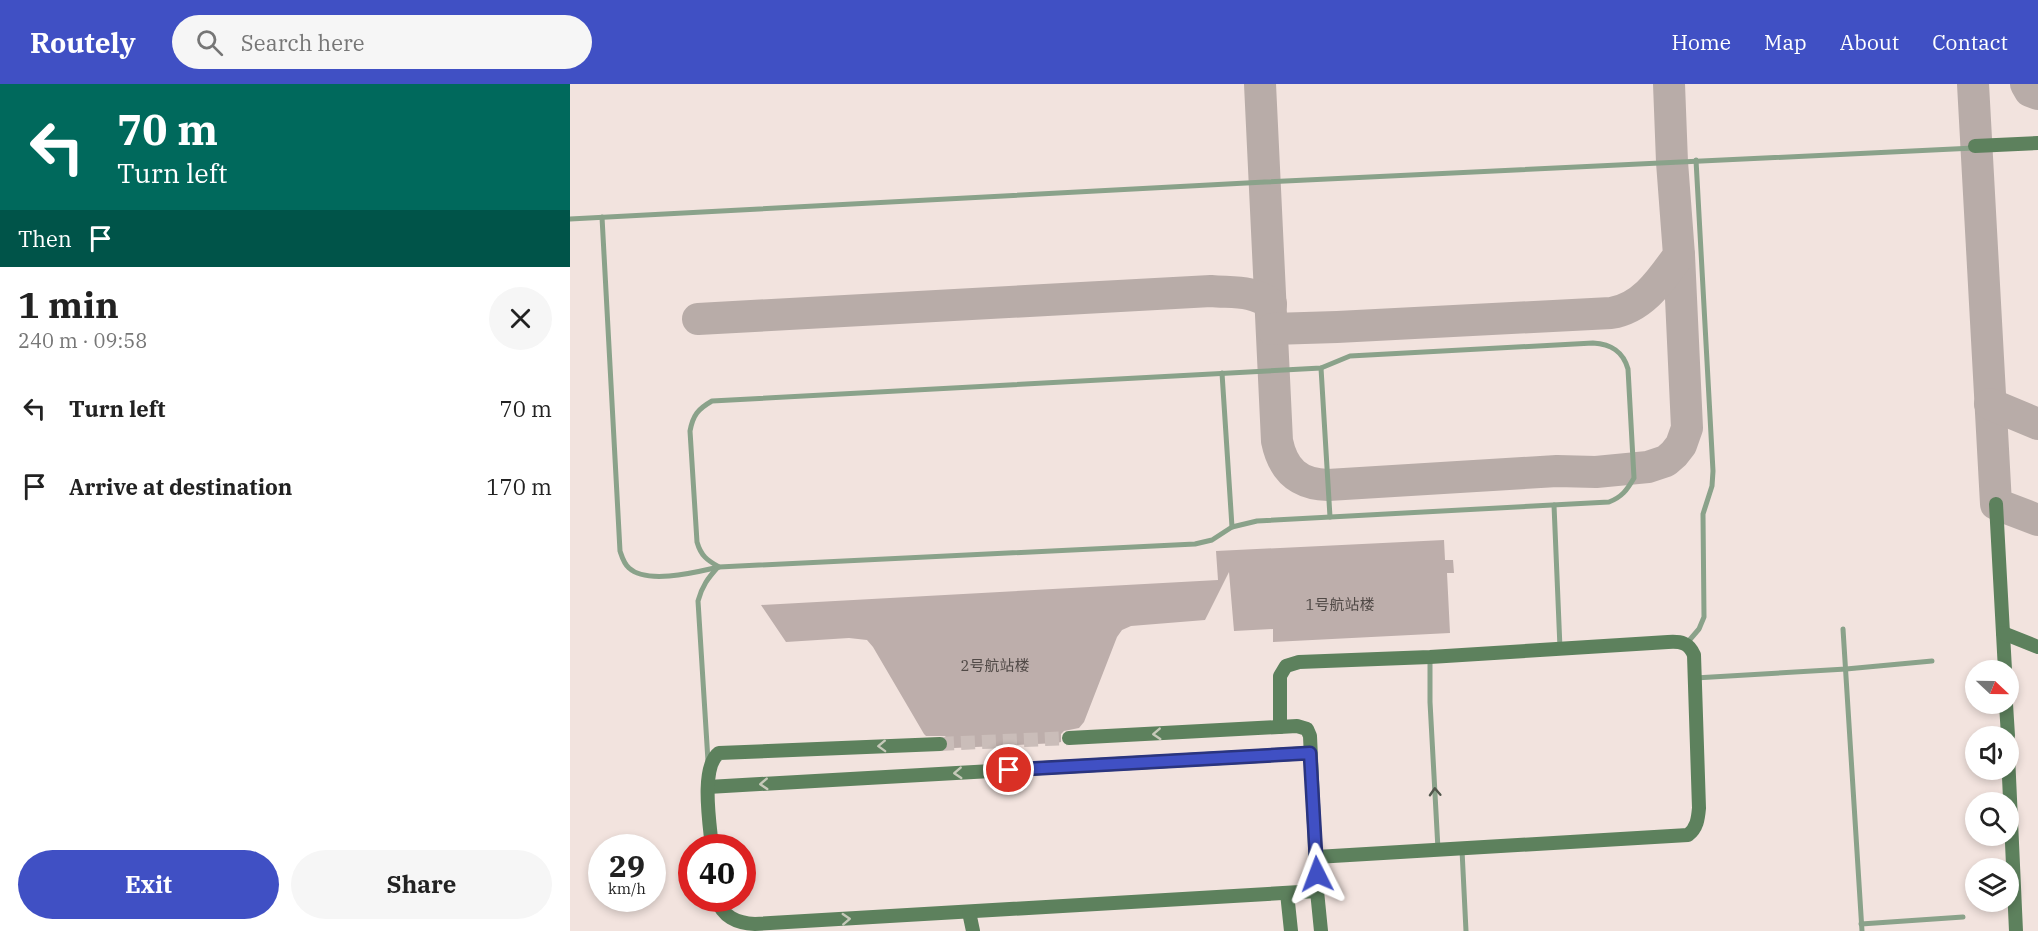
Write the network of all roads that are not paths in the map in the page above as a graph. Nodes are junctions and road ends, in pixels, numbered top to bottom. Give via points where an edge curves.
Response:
1 (2038, 143) edge
2 (1975, 147) joint
3 (1696, 160) junction
4 (602, 217) junction
5 (570, 219) edge
6 (1321, 368) junction
7 (1222, 373) junction
8 (1996, 504) dead end
9 (1554, 506) junction
10 (1330, 517) junction
11 (1232, 526) junction
12 (719, 567) junction
13 (1843, 629) dead end
14 (2003, 633) junction
15 (1686, 644) junction
16 (2038, 647) edge
17 (1560, 650) junction
18 (1430, 657) junction
19 (2004, 660) edge
20 (1932, 661) dead end
21 (1846, 669) junction
22 (1695, 678) junction
23 (1280, 727) junction
24 (1069, 738) tunnel mouth
25 (940, 744) tunnel mouth
26 (1310, 753) junction
27 (709, 772) junction
28 (2009, 780) edge
29 (708, 787) junction
30 (711, 834) edge
31 (1462, 849) junction
32 (1438, 850) junction
33 (1316, 858) junction
34 (1317, 891) junction
35 (1287, 893) junction
36 (723, 912) edge
37 (969, 912) junction
38 (1964, 917) dead end
39 (1861, 924) junction
40 (973, 931) edge
41 (1291, 931) edge
42 (1321, 931) edge
43 (1466, 931) edge
44 (1862, 931) edge
45 (2016, 931) edge

1 - 2 street
2 - 3 lane
3 - 4 lane
3 - 15 lane via 1713,471 1703,514 1704,617
4 - 5 lane
4 - 12 lane via 620,551 630,570 649,576
6 - 7 lane
6 - 9 lane via 1350,356 1593,343 1618,350 1628,369 1634,478 1619,498 1609,502
6 - 10 lane
7 - 11 lane
7 - 12 lane via 712,401 693,416 690,431 697,542 700,553
8 - 14 street
9 - 10 lane
9 - 17 lane
10 - 11 lane
11 - 12 lane via 1212,540 1195,544
12 - 27 lane via 706,580 699,601
13 - 21 lane
14 - 16 street
14 - 19 street
15 - 17 street via 1679,641
15 - 22 street via 1694,655
17 - 18 street
18 - 23 street via 1292,663 1280,676
32 -> 18 lane
20 - 21 lane
21 - 22 lane
21 - 39 lane
22 - 31 street via 1699,808 1691,832 1673,837
23 -> 24 street
23 - 26 street via 1307,729
25 -> 27 street via 725,752 714,757
26 -> 29 street
26 - 33 street
27 - 29 street
28 - 45 street
29 - 30 street
31 - 32 street
31 - 43 lane
32 - 33 street
33 - 34 street
34 - 35 street
34 - 42 street
35 - 37 street
35 - 41 street
36 -> 37 street via 745,924
37 - 40 street
38 - 39 lane
39 - 44 lane

